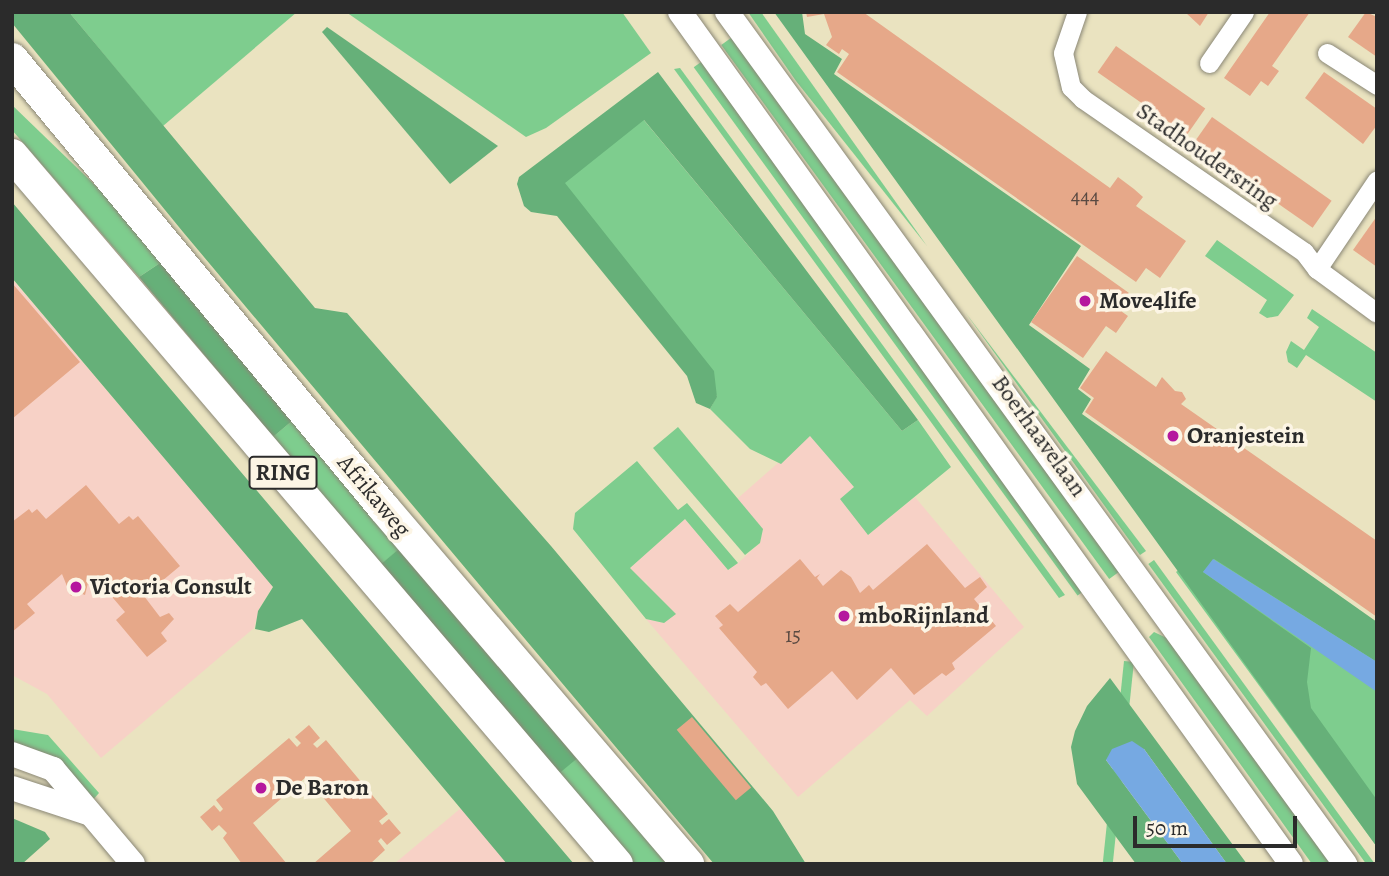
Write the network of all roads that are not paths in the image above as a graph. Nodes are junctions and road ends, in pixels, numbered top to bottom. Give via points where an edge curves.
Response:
1 (680, 12) edge
2 (727, 12) edge
3 (1077, 12) edge
4 (1244, 12) edge
5 (1327, 53) dead end
6 (12, 59) edge
7 (1209, 62) dead end
8 (1377, 86) edge
9 (12, 155) edge
10 (1377, 180) edge
11 (1317, 269) junction
12 (1377, 313) edge
13 (12, 754) edge
14 (12, 788) edge
15 (88, 813) junction
16 (133, 864) edge
17 (617, 864) edge
18 (688, 864) edge
19 (1291, 864) edge
20 (1345, 864) edge

1 - 19 street, Boerhaavelaan
2 - 20 street, Boerhaavelaan
3 - 11 street, Stadhoudersring via 1063,53 1071,87 1304,252
4 - 7 street
5 - 8 street
6 - 18 main road, Afrikaweg / RING via 383,507
9 - 17 main road, RING
10 - 11 street
11 - 12 street, Stadhoudersring
13 - 15 street via 53,769
14 - 15 street
15 - 16 street

